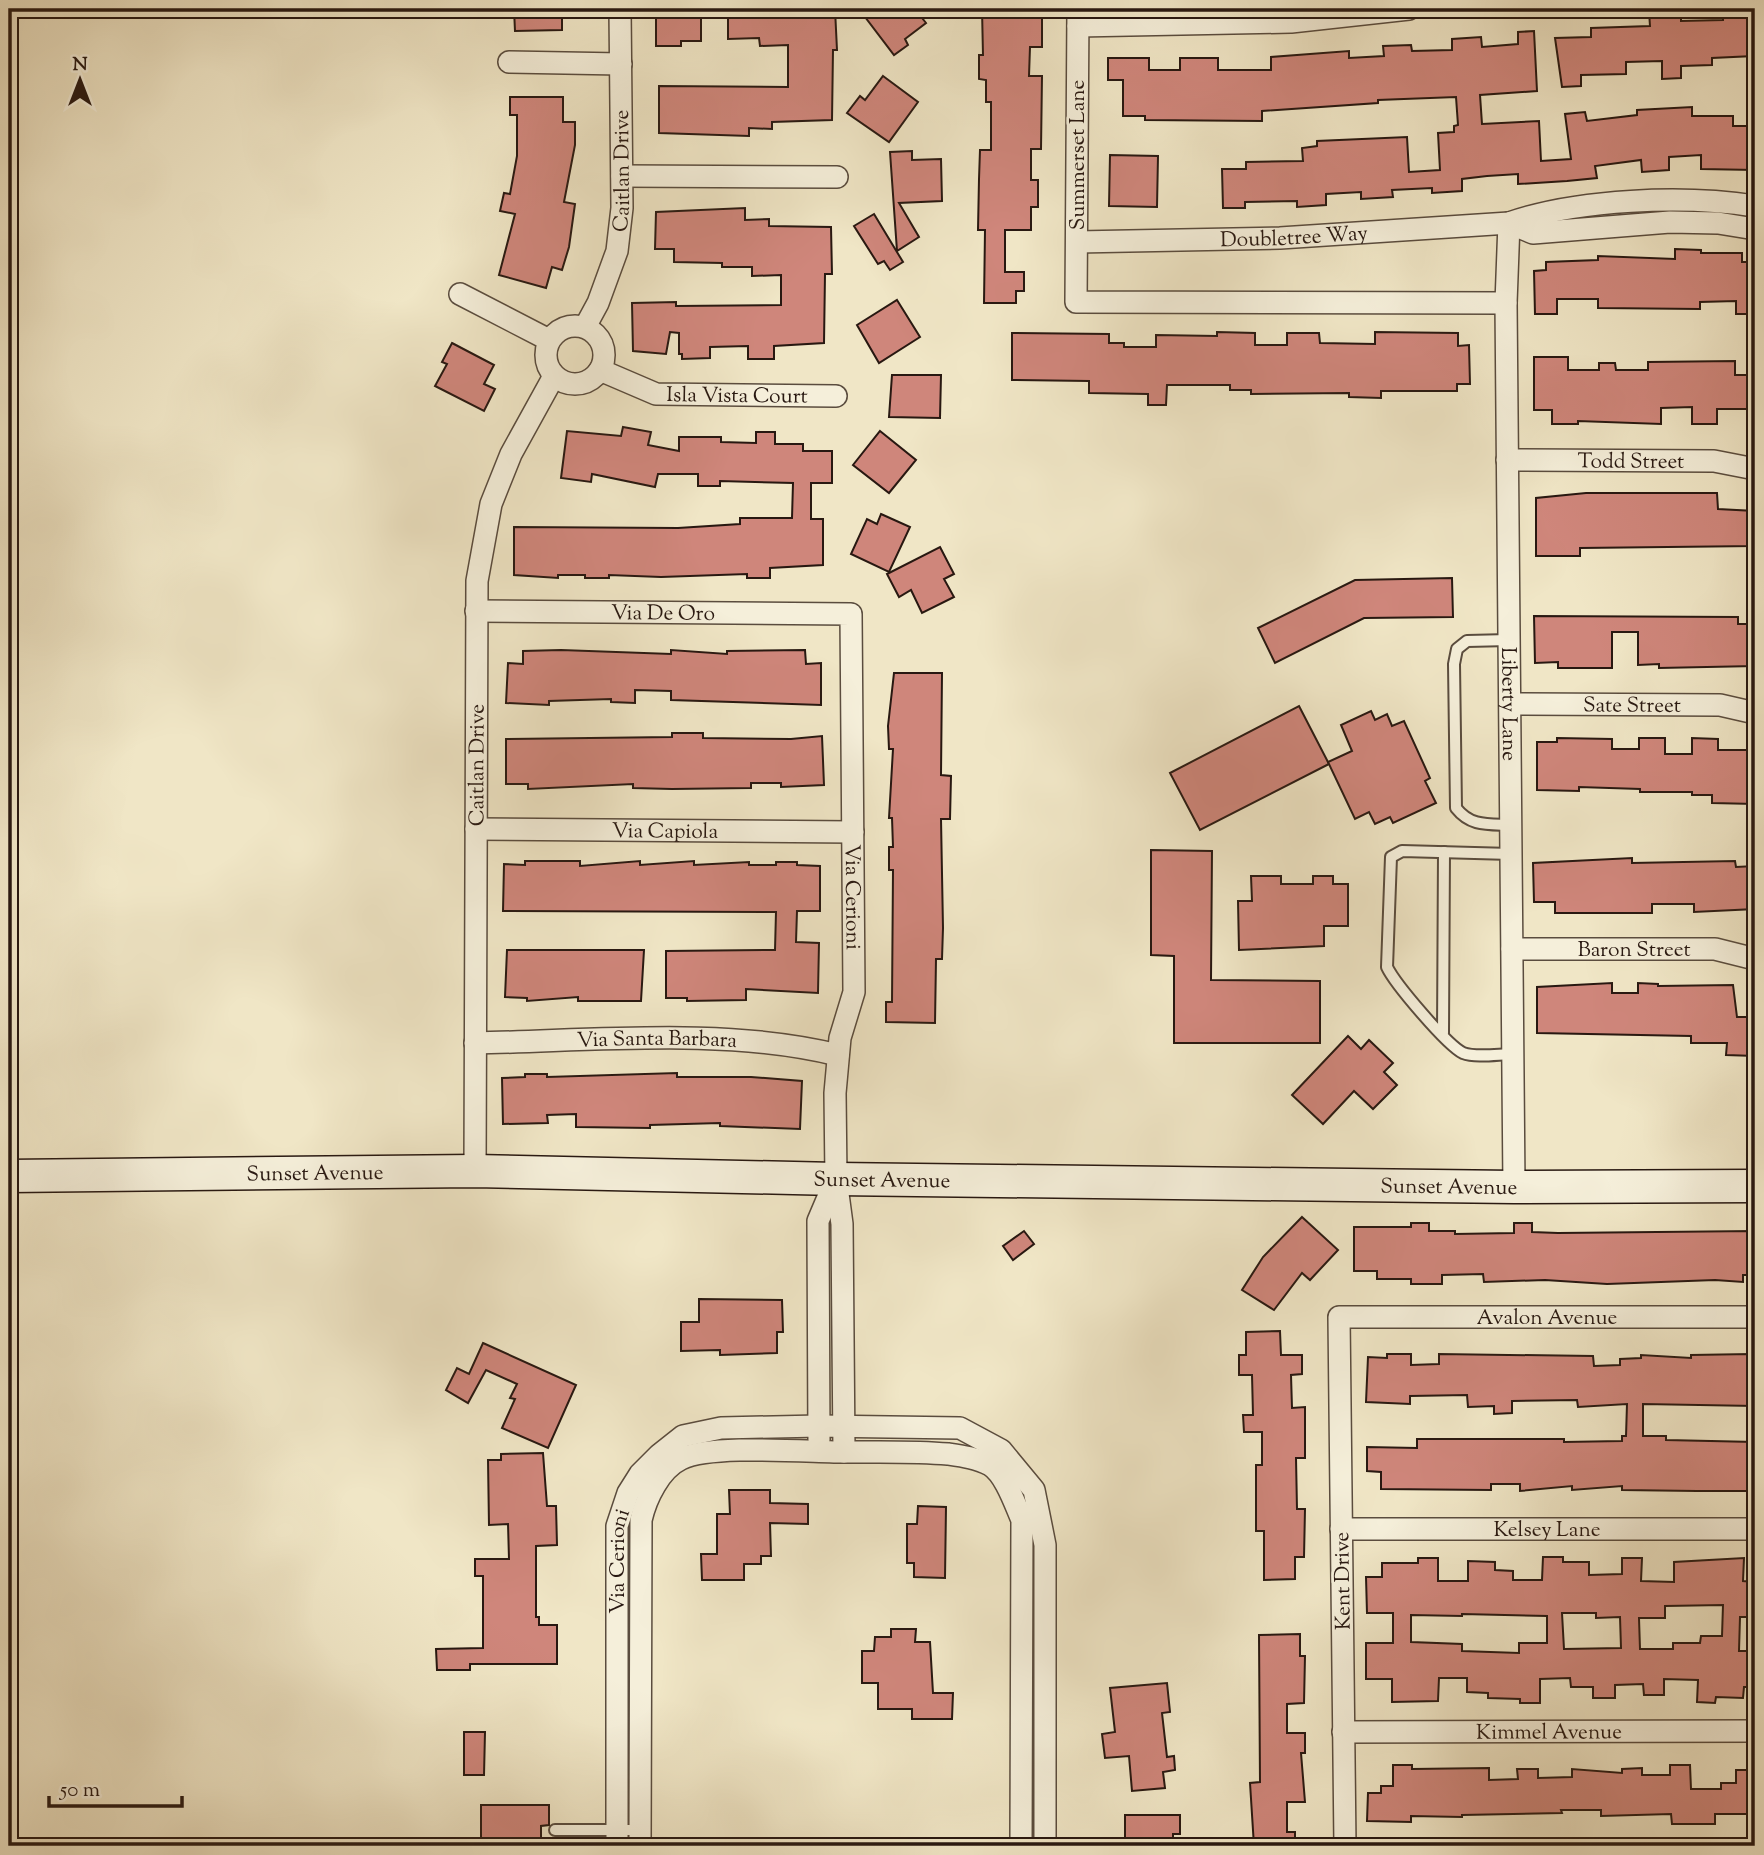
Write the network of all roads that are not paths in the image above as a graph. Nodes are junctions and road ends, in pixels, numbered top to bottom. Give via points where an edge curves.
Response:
1 (620, 9) edge
2 (1409, 9) edge
3 (1078, 17) edge
4 (509, 62) dead end
5 (621, 64) junction
6 (622, 176) junction
7 (837, 177) dead end
8 (1755, 206) edge
9 (1509, 223) junction
10 (1755, 229) edge
11 (1077, 242) junction
12 (460, 294) dead end
13 (1506, 303) junction
14 (584, 327) junction
15 (549, 340) junction
16 (600, 370) junction
17 (554, 376) junction
18 (836, 396) dead end
19 (1507, 460) junction
20 (1755, 469) edge
21 (476, 611) junction
22 (851, 614) joint
23 (1509, 640) junction
24 (1510, 704) junction
25 (1755, 713) edge
26 (1511, 825) junction
27 (476, 829) junction
28 (853, 832) junction
29 (1444, 852) junction
30 (1511, 854) junction
31 (1512, 948) junction
32 (1755, 959) edge
33 (1443, 1034) junction
34 (475, 1043) junction
35 (1513, 1054) junction
36 (838, 1055) junction
37 (474, 1171) junction
38 (9, 1176) edge
39 (836, 1180) junction
40 (1755, 1186) edge
41 (1514, 1187) junction
42 (1339, 1317) joint
43 (1755, 1317) edge
44 (819, 1426) junction
45 (844, 1426) junction
46 (819, 1452) junction
47 (844, 1452) junction
48 (1341, 1528) junction
49 (1755, 1528) edge
50 (1755, 1731) edge
51 (1343, 1732) junction
52 (555, 1830) dead end
53 (617, 1838) edge
54 (640, 1838) edge
55 (1021, 1846) edge
56 (1045, 1846) edge
57 (1345, 1846) edge

1 - 5 street, Caitlan Drive
2 - 3 street via 1291,22
3 - 11 street, Summerset Lane
4 - 5 street
5 - 6 street, Caitlan Drive
6 - 7 street
6 - 14 street, Caitlan Drive via 617,251
8 - 9 street, Doubletree Way via 1672,200 1545,213
9 - 10 street, Doubletree Way via 1533,233 1670,222
9 - 11 street, Doubletree Way via 1280,238
9 - 13 street, Liberty Lane
11 - 13 street, Summerset Lane via 1076,302
12 - 15 street
13 - 19 street, Liberty Lane
14 - 15 street via 568,326
14 - 16 street via 601,342
15 - 17 street via 545,359
16 - 17 street via 579,384
16 - 18 street, Isla Vista Court via 656,394
17 - 21 street, Caitlan Drive via 511,454 491,504
19 - 20 street, Todd Street via 1714,461
19 - 23 street, Liberty Lane
21 - 22 street, Via De Oro
21 - 27 street, Caitlan Drive
22 - 28 street, Via Cerioni
23 - 24 street, Liberty Lane
23 - 26 lane via 1467,641 1457,649 1454,664 1456,808 1465,820
24 - 25 street, Sate Street via 1720,705
24 - 26 street, Liberty Lane
26 - 30 street, Liberty Lane
27 - 28 street, Via Capiola
27 - 34 street, Caitlan Drive
28 - 36 street, Via Cerioni via 854,992
29 - 30 lane
29 - 33 lane
29 - 33 lane via 1402,851 1391,858 1387,967 1394,983
30 - 31 street, Liberty Lane
31 - 32 street, Baron Street via 1715,950
31 - 35 street, Liberty Lane
33 - 35 lane via 1465,1054
34 - 36 street, Via Santa Barbara via 740,1039
34 - 37 street, Caitlan Drive
35 - 41 street, Liberty Lane
36 - 39 street, Via Cerioni
37 - 38 main road, Sunset Avenue
37 - 39 main road, Sunset Avenue
39 - 41 main road, Sunset Avenue
39 - 44 street, Via Cerioni via 818,1221
39 - 45 street, Via Cerioni via 842,1224
40 - 41 main road, Sunset Avenue
42 - 43 street, Avalon Avenue
42 - 48 street, Kent Drive
44 - 45 street, Via Cerioni
44 - 46 street, Via Cerioni
44 - 53 street, Via Cerioni via 720,1428 683,1436 640,1474 628,1493 617,1525
45 - 47 street, Via Cerioni
45 - 56 street, Via Cerioni via 960,1428 1001,1450 1034,1490 1045,1545
46 - 47 street, Via Cerioni
46 - 54 street, Via Cerioni via 703,1452 679,1459 646,1501 642,1520
47 - 55 street, Via Cerioni via 974,1458 993,1466 1022,1520
48 - 49 street, Kelsey Lane
48 - 51 street, Kent Drive
50 - 51 street, Kimmel Avenue
51 - 57 street, Kent Drive
52 - 53 lane
53 - 54 lane

